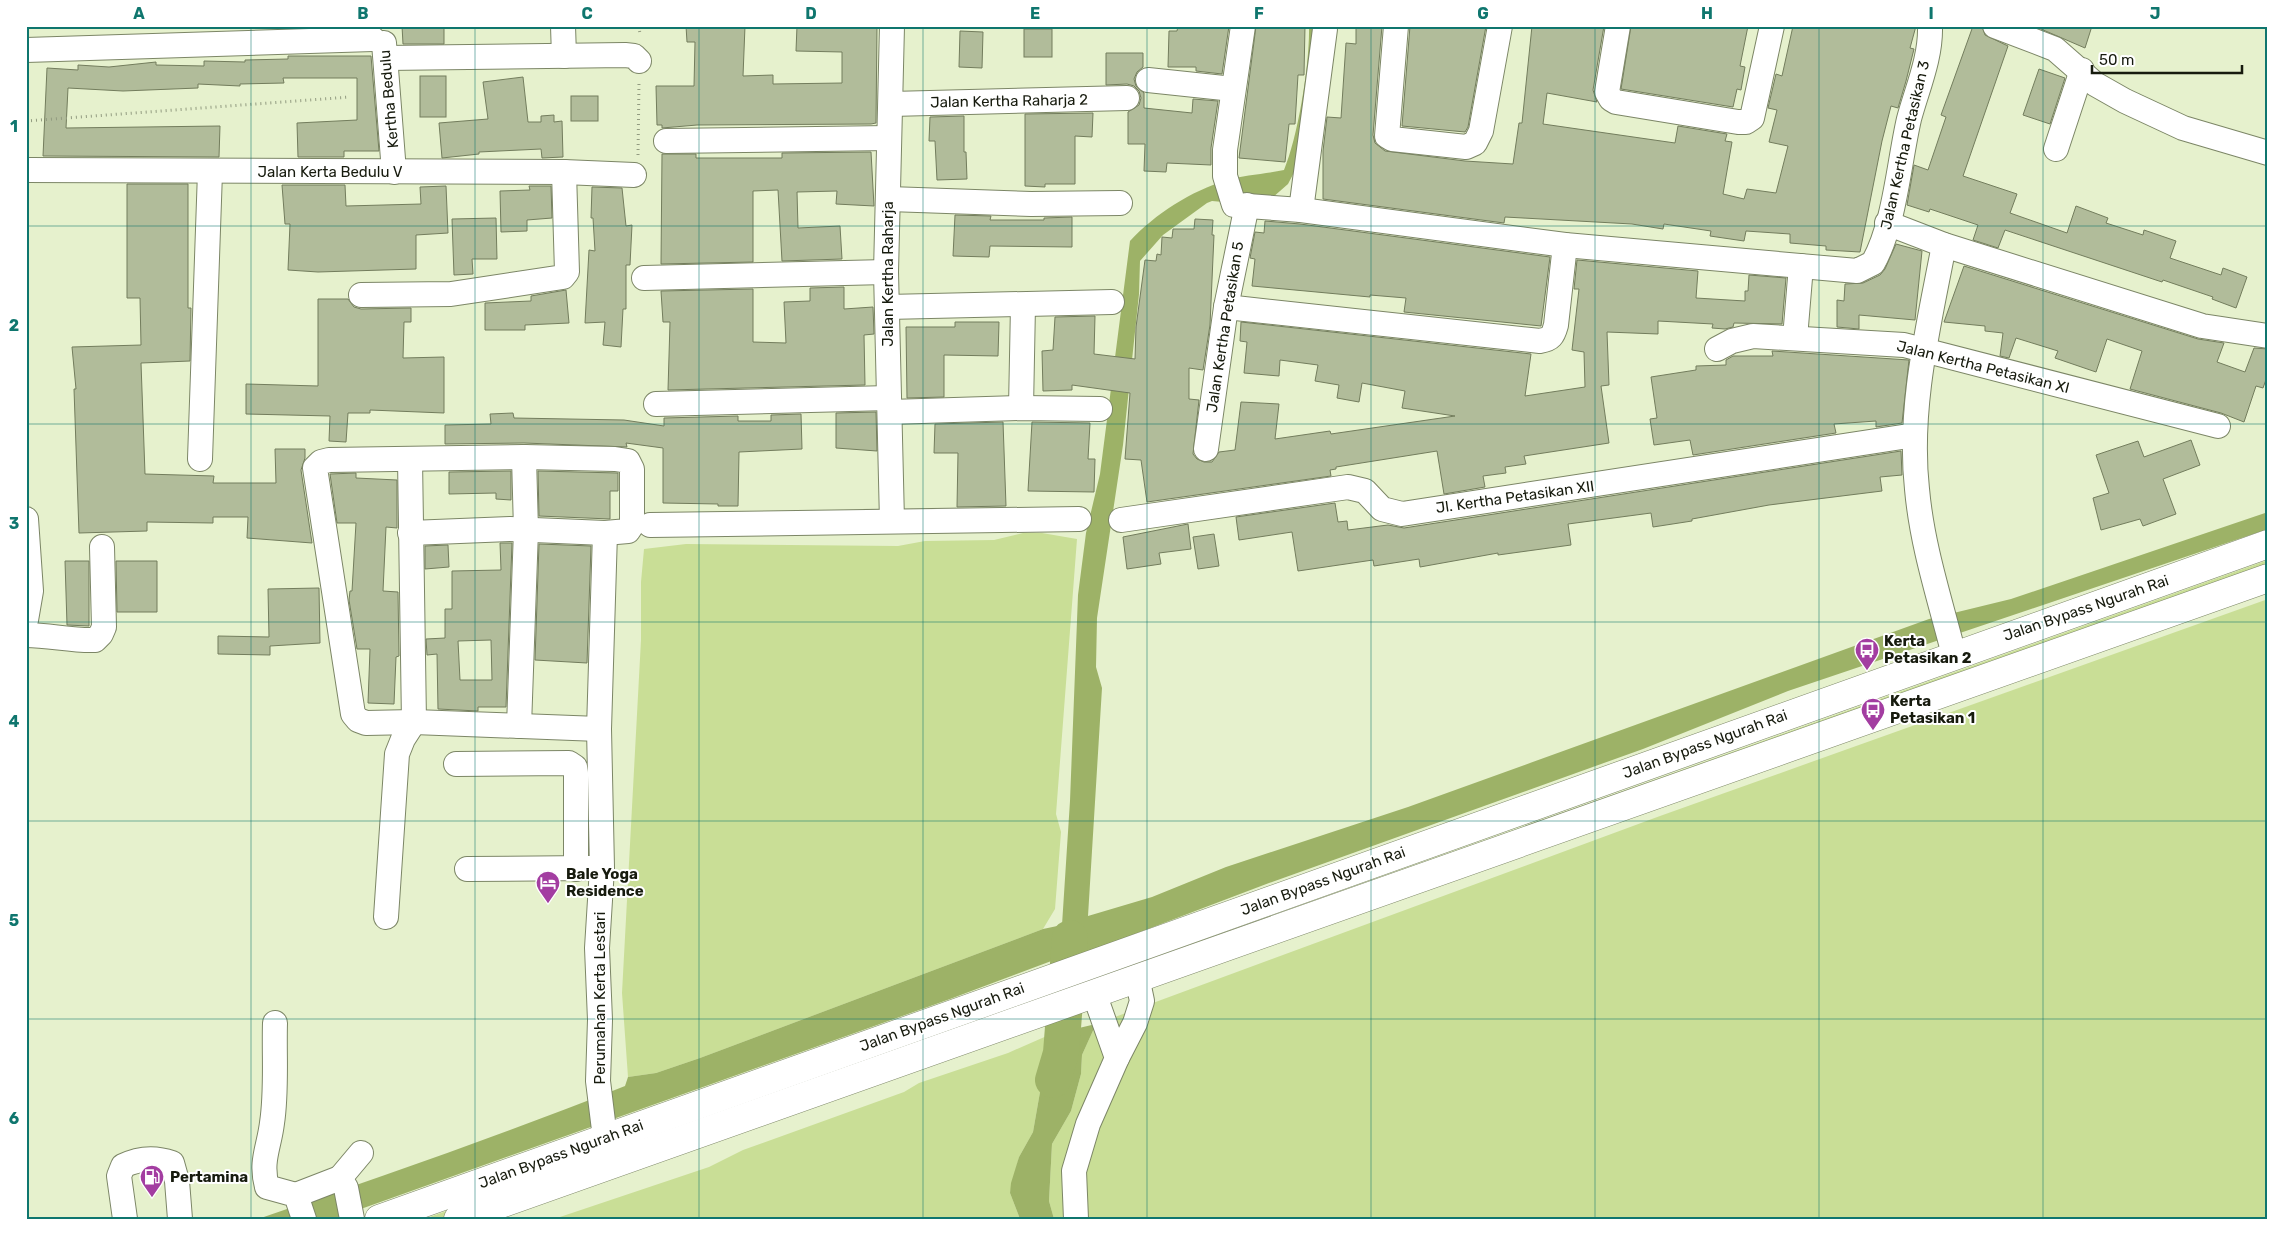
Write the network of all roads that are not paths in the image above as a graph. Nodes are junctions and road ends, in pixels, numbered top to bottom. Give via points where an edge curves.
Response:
1 (563, 26) edge
2 (892, 26) edge
3 (1242, 26) edge
4 (1396, 26) edge
5 (1500, 26) edge
6 (1618, 26) edge
7 (1772, 26) edge
8 (1930, 26) edge
9 (1995, 26) edge
10 (1325, 29) dead end
11 (381, 41) edge
12 (26, 50) edge
13 (564, 56) junction
14 (639, 61) road end
15 (2082, 70) junction
16 (1148, 80) dead end
17 (1233, 89) junction
18 (1128, 98) dead end
19 (891, 104) junction
20 (889, 138) junction
21 (666, 141) dead end
22 (2056, 149) dead end
23 (2268, 153) edge
24 (26, 170) edge
25 (210, 172) junction
26 (394, 172) junction
27 (564, 172) junction
28 (634, 175) road end
29 (889, 199) junction
30 (1120, 203) dead end
31 (1240, 205) junction
32 (1301, 210) junction
33 (1887, 224) junction
34 (1565, 245) junction
35 (1944, 245) junction
36 (1801, 266) junction
37 (886, 272) junction
38 (644, 278) dead end
39 (361, 295) dead end
40 (1112, 302) dead end
41 (1022, 305) junction
42 (887, 307) junction
43 (1226, 307) junction
44 (2268, 336) edge
45 (1795, 338) junction
46 (1717, 349) dead end
47 (1925, 350) junction
48 (656, 404) dead end
49 (890, 405) junction
50 (1021, 408) junction
51 (1100, 408) dead end
52 (2218, 426) dead end
53 (1915, 435) junction
54 (1206, 449) dead end
55 (524, 457) junction
56 (200, 459) dead end
57 (410, 459) junction
58 (26, 519) edge
59 (1079, 519) dead end
60 (1121, 520) dead end
61 (892, 521) junction
62 (650, 525) dead end
63 (526, 530) junction
64 (410, 532) junction
65 (605, 533) junction
66 (2268, 544) edge
67 (102, 547) dead end
68 (2268, 578) edge
69 (26, 620) edge
70 (26, 635) edge
71 (1952, 648) junction
72 (414, 722) junction
73 (519, 726) junction
74 (599, 729) junction
75 (456, 764) dead end
76 (602, 868) junction
77 (467, 869) dead end
78 (576, 869) junction
79 (386, 916) dead end
80 (1137, 977) junction
81 (1090, 995) junction
82 (275, 1023) dead end
83 (1117, 1058) junction
84 (604, 1130) junction
85 (361, 1153) dead end
86 (343, 1183) junction
87 (300, 1206) edge
88 (352, 1218) edge
89 (125, 1219) edge
90 (180, 1219) edge
91 (379, 1219) edge
92 (458, 1219) edge
93 (1076, 1219) edge

1 - 13 street
2 - 19 street, Jalan Kertha Raharja
3 - 17 street
4 - 5 street via 1387,136 1466,147 1475,143 1481,131
6 - 7 street via 1607,92 1611,100 1738,122 1752,118
8 - 33 street, Jalan Kertha Petasikan 3 via 1923,74 1909,119
9 - 15 street via 2055,49
10 - 32 street
11 - 12 street
11 - 13 street
11 - 26 street, Kertha Bedulu
13 - 14 street via 625,55 634,56
15 - 22 street
15 - 23 street via 2096,84 2125,101 2183,128
16 - 17 street
17 - 31 street via 1225,176
18 - 19 street, Jalan Kertha Raharja 2
19 - 20 street, Jalan Kertha Raharja
20 - 21 street
20 - 29 street, Jalan Kertha Raharja
24 - 25 street, Jalan Kerta Bedulu V
25 - 26 street, Jalan Kerta Bedulu V
25 - 56 street
26 - 27 street, Jalan Kerta Bedulu V
27 - 28 street, Jalan Kerta Bedulu V
27 - 39 street via 567,272 563,277 451,294
29 - 30 street via 1031,204
29 - 37 street, Jalan Kertha Raharja
31 - 32 street
31 - 43 street, Jalan Kertha Petasikan 5
32 - 34 street
33 - 35 street
33 - 36 street, Jalan Kertha Petasikan 3 via 1873,263 1857,271
34 - 36 street
34 - 43 street via 1556,325 1549,340
35 - 44 street via 2202,326
35 - 47 street
36 - 45 street
37 - 38 street
37 - 42 street, Jalan Kertha Raharja
40 - 41 street
41 - 42 street
41 - 50 street
42 - 49 street, Jalan Kertha Raharja
43 - 54 street, Jalan Kertha Petasikan 5
45 - 46 street, Jalan Kertha Petasikan XI via 1753,336
45 - 47 street, Jalan Kertha Petasikan XI via 1904,345
47 - 52 street, Jalan Kertha Petasikan XI
47 - 53 street
48 - 49 street
49 - 50 street
49 - 61 street, Jalan Kertha Raharja
50 - 51 street
53 - 60 street, Jl. Kertha Petasikan XII via 1402,514 1382,509 1365,491 1348,487
53 - 71 street via 1916,488 1923,536
55 - 57 street
55 - 63 street
55 - 65 street via 628,461 632,469 632,525 628,531
57 - 64 street
57 - 72 street via 329,460 315,468 353,714 366,723
58 - 69 street via 32,591
59 - 61 street
61 - 62 street
63 - 64 street
63 - 65 street
63 - 73 street
64 - 72 street
65 - 74 street, Perumahan Kerta Lestari
66 - 71 highway, Jalan Bypass Ngurah Rai
67 - 70 street via 104,627 96,640
68 - 80 highway, Jalan Bypass Ngurah Rai
71 - 84 highway, Jalan Bypass Ngurah Rai via 1039,983
72 - 73 street
72 - 79 street via 397,754
73 - 74 street
74 - 76 street, Perumahan Kerta Lestari
75 - 78 street via 569,763 574,767
76 - 78 street
76 - 84 street, Perumahan Kerta Lestari via 597,948 598,1081
77 - 78 street
80 - 81 highway, Jalan Bypass Ngurah Rai
80 - 83 street via 1142,1001
81 - 83 street
81 - 92 highway, Jalan Bypass Ngurah Rai
82 - 87 street via 272,1124 263,1173 267,1188
83 - 93 street via 1088,1124 1074,1170
84 - 91 highway, Jalan Bypass Ngurah Rai
85 - 86 street
86 - 87 street
86 - 88 street
89 - 90 street via 119,1176 122,1166 135,1159 172,1163

